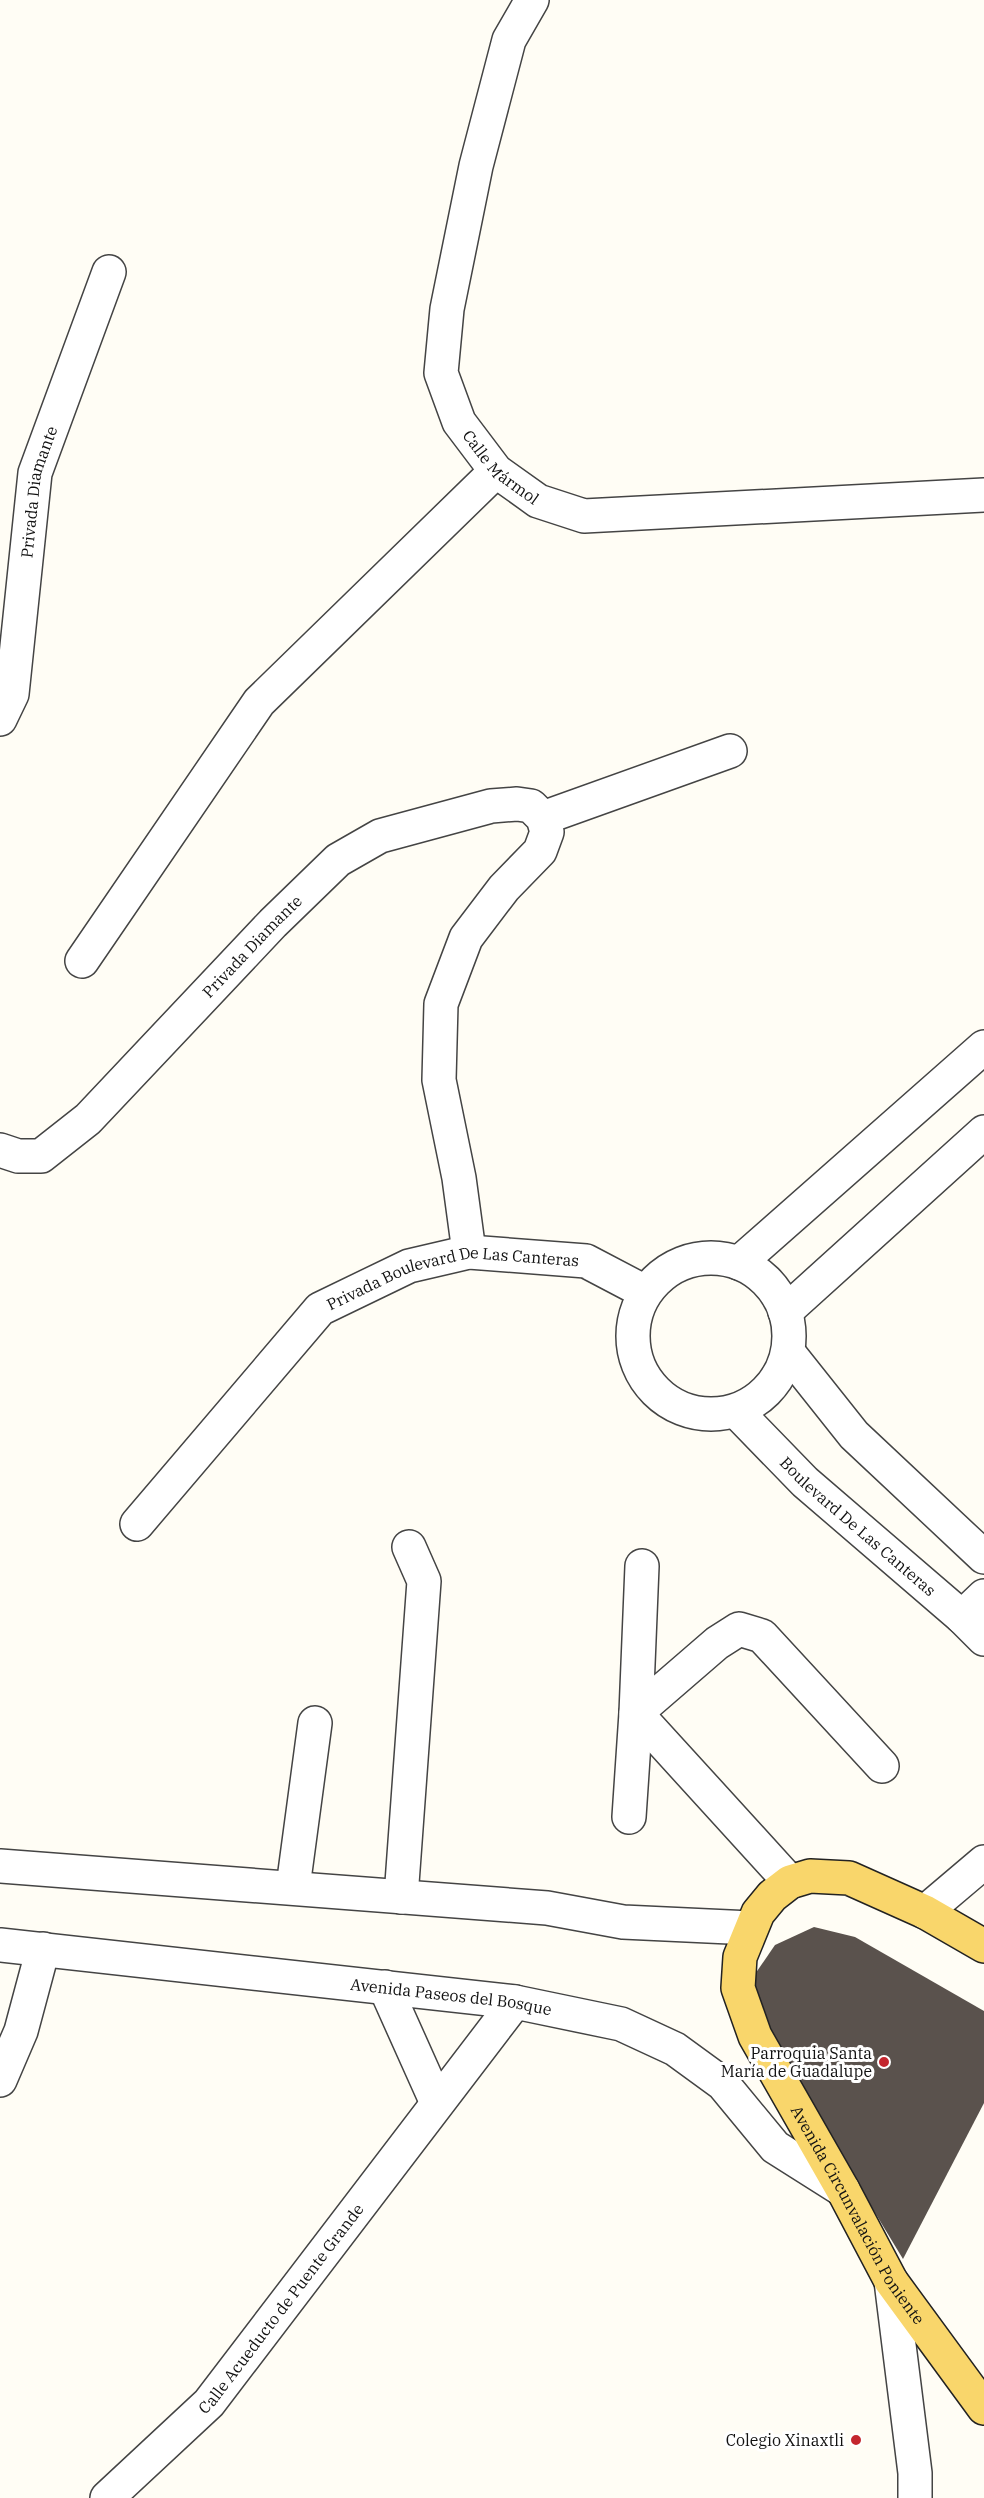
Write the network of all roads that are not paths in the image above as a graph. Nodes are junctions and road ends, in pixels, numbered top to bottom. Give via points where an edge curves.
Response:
1 (532, 0) edge
2 (109, 272) dead end
3 (496, 471) junction
4 (984, 495) edge
5 (0, 719) edge
6 (730, 752) dead end
7 (543, 818) junction
8 (82, 962) dead end
9 (984, 1047) edge
10 (984, 1132) edge
11 (0, 1150) edge
12 (469, 1252) junction
13 (740, 1263) junction
14 (645, 1292) junction
15 (785, 1312) junction
16 (788, 1352) junction
17 (736, 1411) junction
18 (137, 1524) dead end
19 (409, 1547) dead end
20 (984, 1557) edge
21 (642, 1566) dead end
22 (977, 1618) edge
23 (636, 1713) junction
24 (315, 1723) dead end
25 (882, 1766) dead end
26 (629, 1817) dead end
27 (984, 1862) edge
28 (0, 1866) edge
29 (790, 1882) junction
30 (293, 1887) junction
31 (401, 1897) junction
32 (925, 1912) junction
33 (751, 1928) junction
34 (0, 1945) edge
35 (984, 1946) edge
36 (43, 1949) junction
37 (385, 1987) junction
38 (515, 2002) junction
39 (0, 2080) edge
40 (437, 2103) junction
41 (843, 2190) junction
42 (891, 2281) junction
43 (984, 2408) edge
44 (107, 2498) edge
45 (915, 2498) edge

1 - 3 street, Calle Mármol via 509,40 476,166 447,309 441,373 459,422
2 - 5 street, Privada Diamante via 35,473 12,694
3 - 4 street, Calle Mármol via 538,501 584,516
3 - 8 street via 259,702
6 - 7 street
7 - 11 street, Privada Diamante via 531,806 491,806 380,836 338,860 273,923 88,1119 41,1156 18,1156
7 - 12 street via 547,832 540,851 504,888 466,938 441,1004 439,1080
9 - 13 street
10 - 15 street
12 - 14 street, Privada Boulevard De Las Canteras via 586,1261
12 - 18 street, Privada Boulevard De Las Canteras via 409,1266 320,1309
13 - 14 street via 714,1258 687,1261 663,1272
13 - 15 street via 767,1282
14 - 17 street via 632,1328 638,1366 661,1397 697,1413
15 - 16 street
16 - 17 street via 778,1377 760,1398
16 - 20 street via 854,1435
17 - 22 street, Boulevard De Las Canteras via 806,1482
19 - 31 street via 424,1581
21 - 23 street
23 - 25 street via 717,1643 739,1629 762,1636
23 - 26 street
23 - 29 street
24 - 30 street
27 - 32 street
28 - 30 street
29 - 32 main road via 810,1876 849,1878
29 - 33 main road, Avenida Circunvalación Poniente via 772,1896
30 - 31 street
31 - 33 street via 547,1908 623,1922
32 - 35 main road
33 - 41 main road, Avenida Circunvalación Poniente via 740,1957 738,1988 755,2036
34 - 36 street, Avenida Paseos del Bosque
36 - 37 street, Avenida Paseos del Bosque
36 - 39 street via 21,2031
37 - 38 street, Avenida Paseos del Bosque
37 - 40 street
38 - 40 street, Calle Acueducto de Puente Grande
38 - 41 street, Avenida Paseos del Bosque via 621,2024 675,2049 723,2084 775,2147
40 - 44 street, Calle Acueducto de Puente Grande via 208,2403
41 - 42 main road, Avenida Circunvalación Poniente
42 - 43 main road, Avenida Circunvalación Poniente
42 - 45 street

